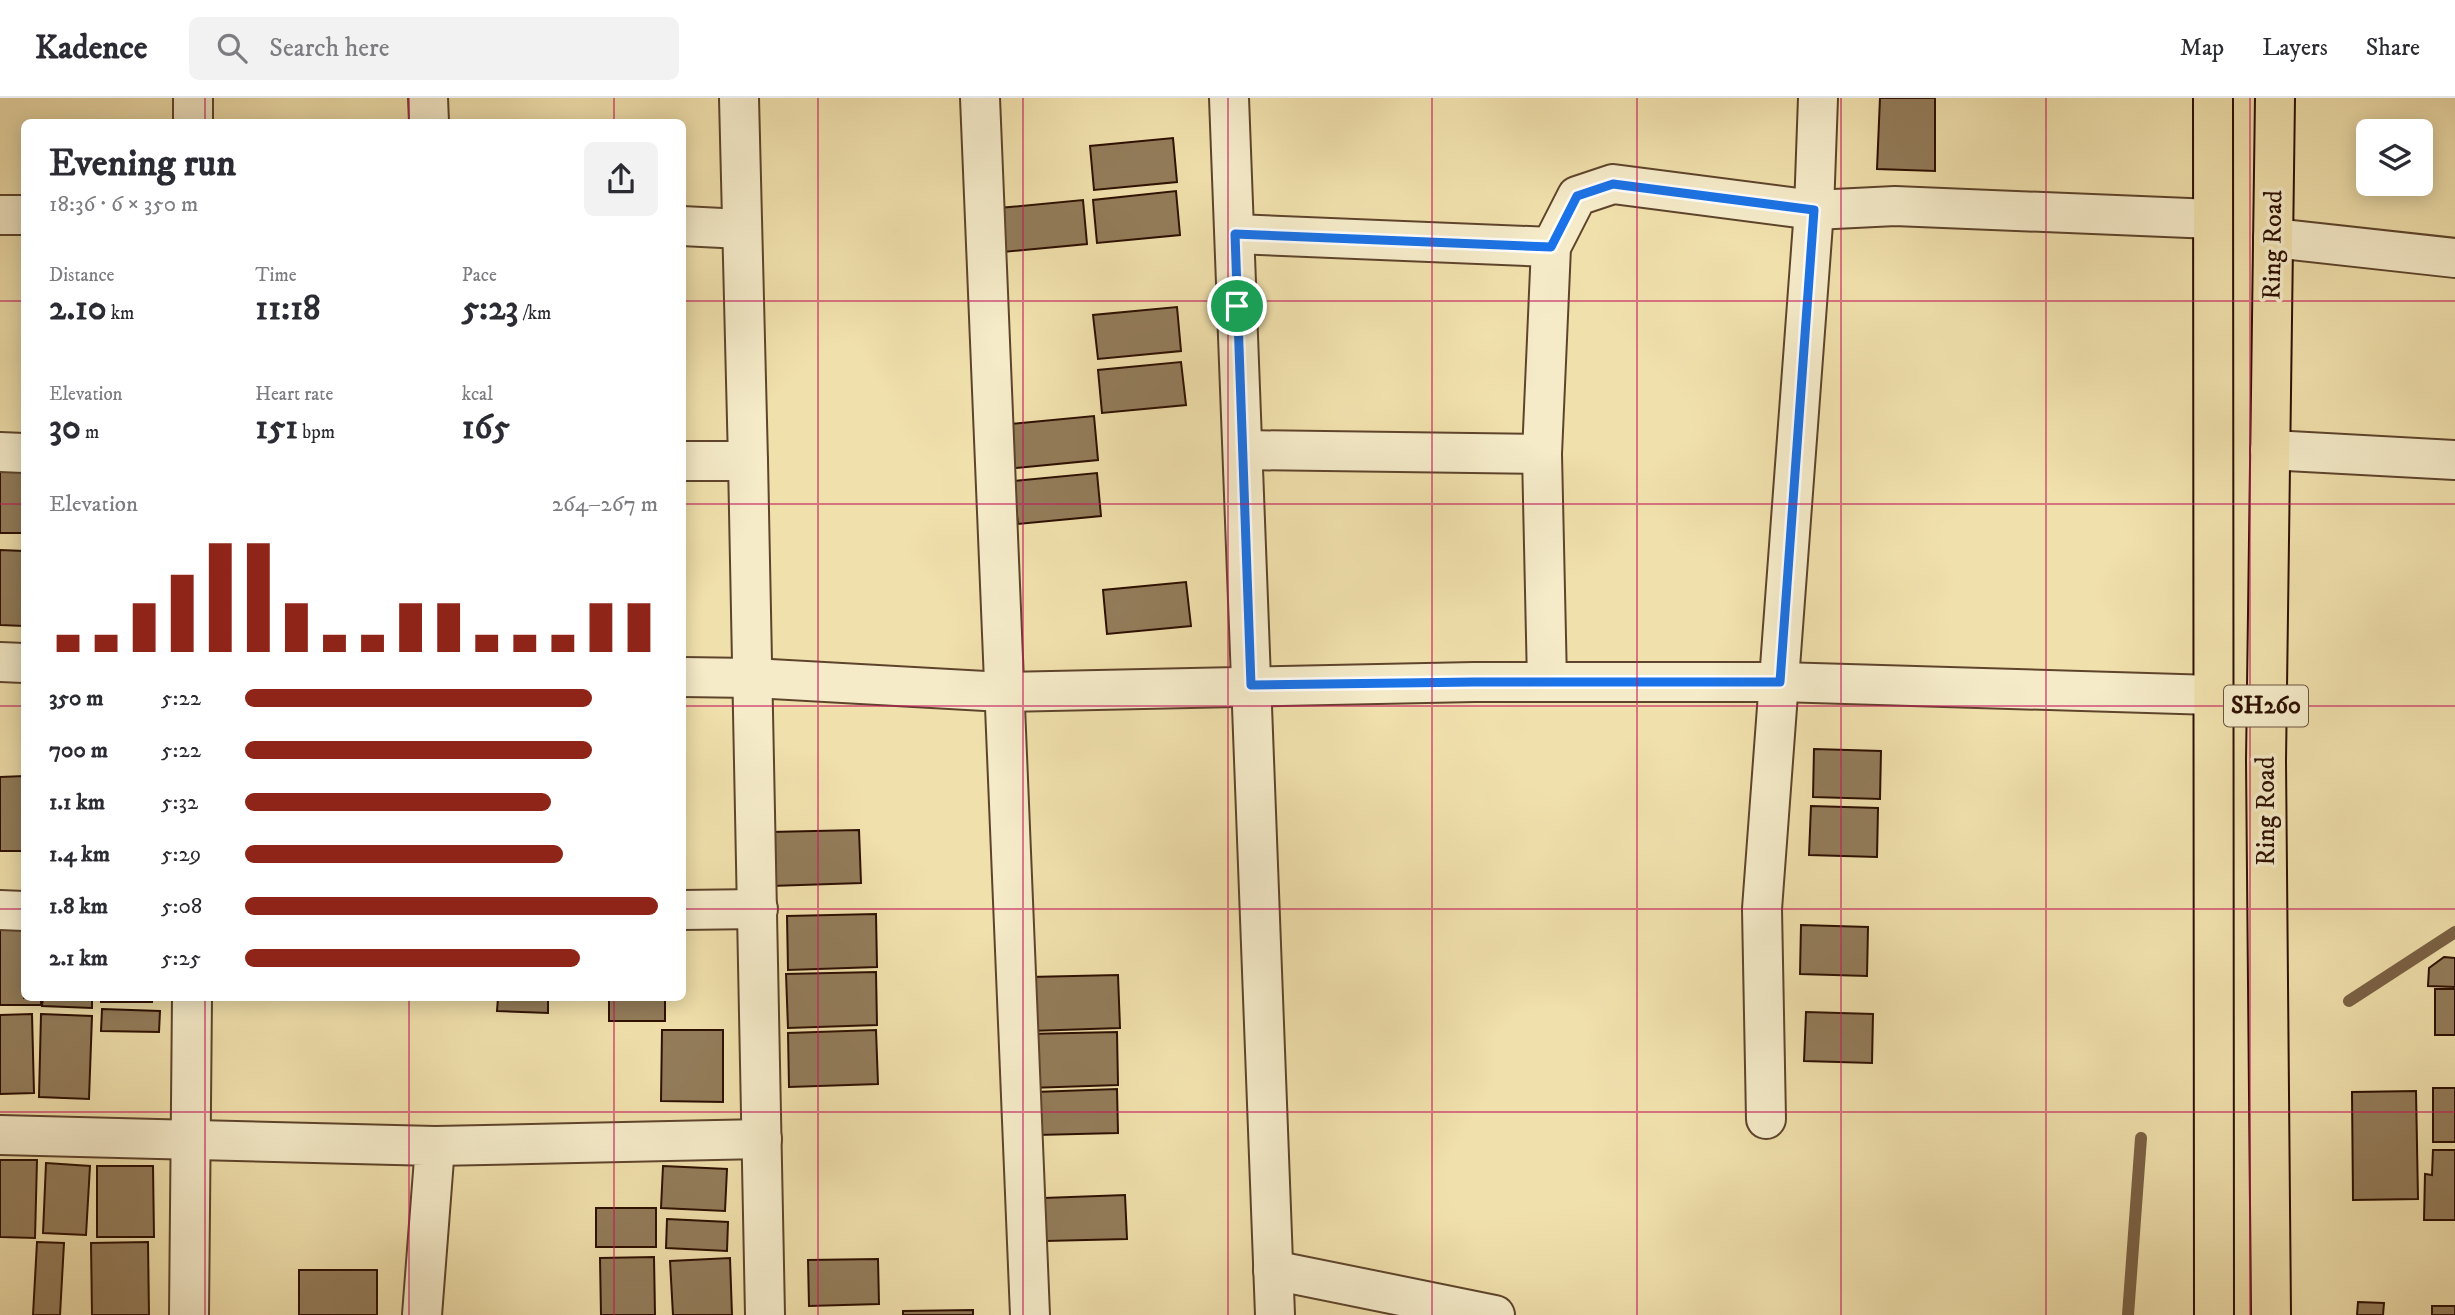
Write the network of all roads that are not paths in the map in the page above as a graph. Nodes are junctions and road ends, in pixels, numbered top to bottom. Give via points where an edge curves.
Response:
1 (193, 98) edge
2 (428, 98) edge
3 (739, 98) edge
4 (980, 98) edge
5 (1230, 98) edge
6 (1818, 98) edge
7 (2213, 98) edge
8 (2275, 98) edge
9 (193, 119) edge
10 (429, 119) edge
11 (1814, 210) junction
12 (0, 215) edge
13 (21, 215) edge
14 (2213, 219) junction
15 (686, 226) edge
16 (742, 229) junction
17 (1235, 234) junction
18 (2273, 238) junction
19 (1551, 247) junction
20 (2455, 258) edge
21 (1243, 450) junction
22 (2270, 450) junction
23 (0, 452) edge
24 (21, 453) edge
25 (1542, 454) junction
26 (2455, 460) edge
27 (686, 461) edge
28 (748, 461) junction
29 (2214, 613) junction
30 (2267, 616) junction
31 (0, 662) edge
32 (21, 663) edge
33 (686, 677) edge
34 (753, 678) junction
35 (1548, 682) junction
36 (1780, 682) junction
37 (1251, 685) junction
38 (1003, 692) junction
39 (2213, 695) junction
40 (758, 909) junction
41 (0, 910) edge
42 (686, 910) edge
43 (21, 911) edge
44 (192, 1001) edge
45 (1766, 1119) dead end
46 (0, 1135) edge
47 (191, 1139) junction
48 (762, 1139) junction
49 (435, 1146) junction
50 (1273, 1270) junction
51 (189, 1315) edge
52 (422, 1315) edge
53 (765, 1315) edge
54 (1030, 1315) edge
55 (1275, 1315) edge
56 (1494, 1315) edge
57 (2214, 1315) edge
58 (2271, 1315) edge

1 - 9 street
2 - 10 street
3 - 16 street
4 - 38 street
5 - 17 street
6 - 11 street
7 - 14 highway, Ring Road / SH260
8 - 18 highway, Ring Road / SH260
11 - 14 street via 1895,206
11 - 19 street via 1613,184 1577,196
11 - 36 street
12 - 13 street
14 - 29 highway, Ring Road / SH260
15 - 16 street
16 - 28 street
17 - 19 street
17 - 21 street
18 - 20 street
18 - 22 highway, Ring Road / SH260
19 - 25 street
21 - 25 street
21 - 37 street
22 - 26 street
22 - 30 highway, Ring Road / SH260
23 - 24 street
25 - 35 street
27 - 28 street
28 - 34 street
29 - 30 highway
29 - 39 highway, Ring Road / SH260
30 - 58 highway, Ring Road / SH260
31 - 32 street
33 - 34 street
34 - 38 street
34 - 40 street
35 - 36 street
35 - 37 street
36 - 39 street
36 - 45 street via 1762,909
37 - 38 street
37 - 50 street
38 - 54 street
39 - 57 highway, Ring Road / SH260
40 - 42 street
40 - 48 street
41 - 43 street
44 - 47 street
46 - 47 street
47 - 49 street
47 - 51 street
48 - 49 street
48 - 53 street
49 - 52 street
50 - 55 street
50 - 56 street

